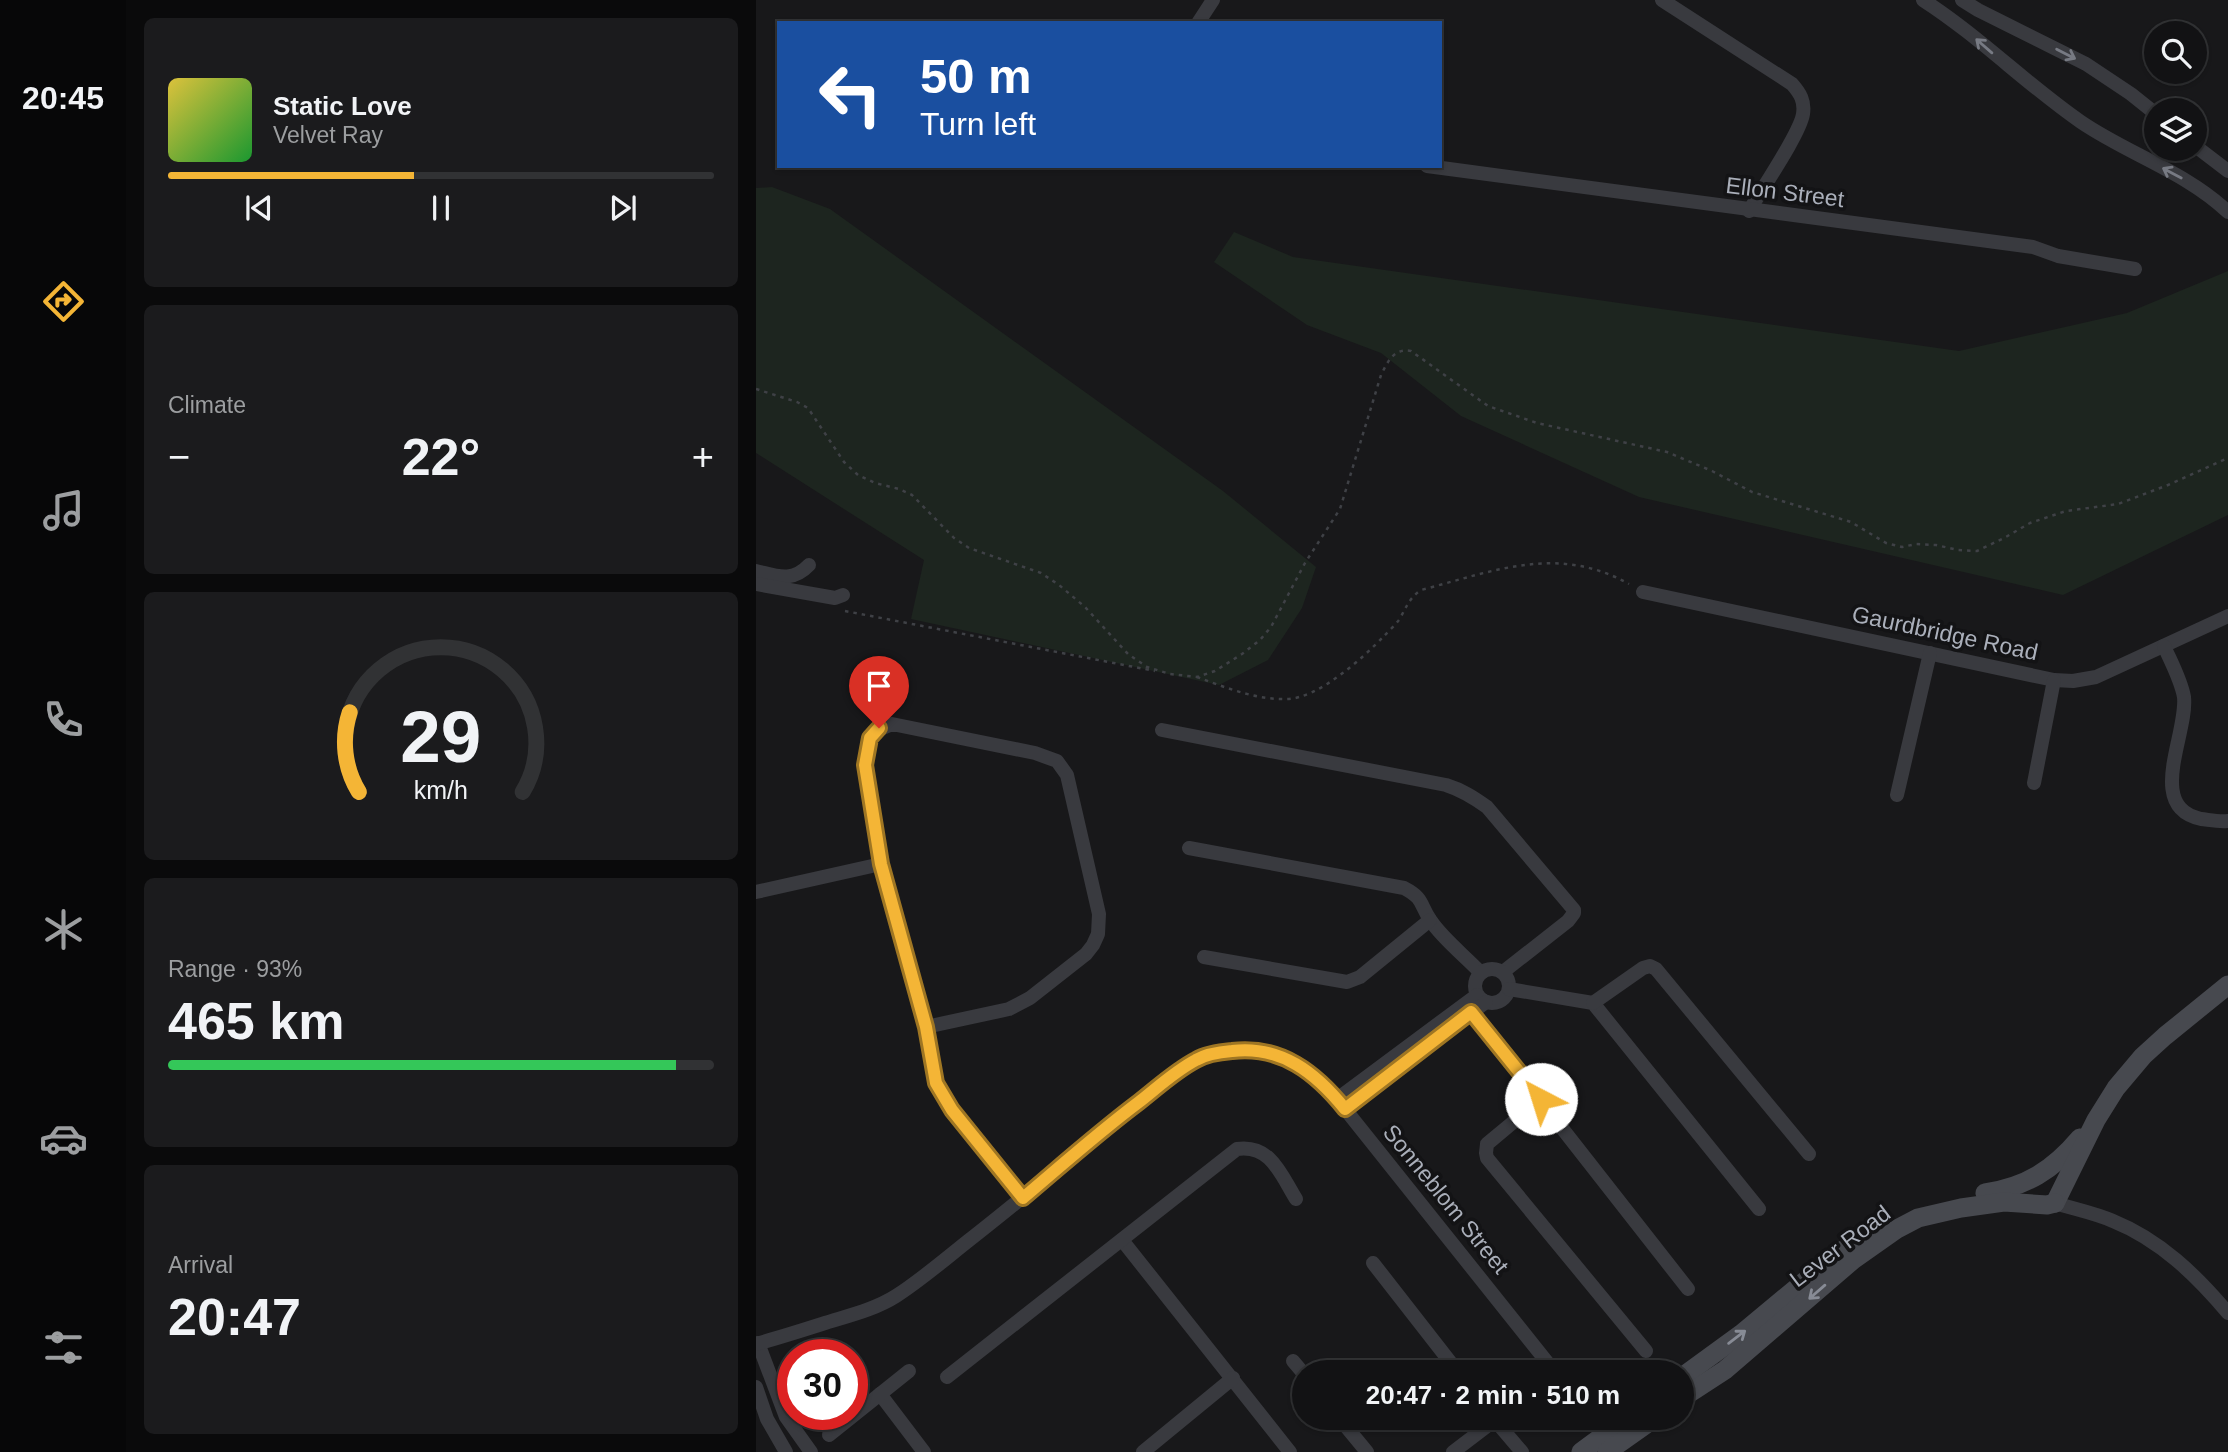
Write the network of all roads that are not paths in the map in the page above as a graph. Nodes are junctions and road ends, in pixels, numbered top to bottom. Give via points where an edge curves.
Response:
1 (1213, 0) edge
2 (1662, 0) edge
3 (1923, 0) edge
4 (1962, 0) edge
5 (1199, 21) edge
6 (2144, 104) edge
7 (2207, 155) edge
8 (1441, 168) edge
9 (2228, 171) edge
10 (1749, 211) junction
11 (2228, 212) edge
12 (2134, 269) dead end
13 (809, 565) dead end
14 (756, 571) edge
15 (756, 584) edge
16 (1643, 592) road end
17 (843, 595) dead end
18 (2228, 616) edge
19 (2164, 646) junction
20 (1930, 653) junction
21 (2054, 680) junction
22 (1161, 730) dead end
23 (2034, 783) dead end
24 (1897, 795) dead end
25 (2228, 821) edge
26 (1189, 848) dead end
27 (881, 864) junction
28 (756, 892) edge
29 (1430, 920) junction
30 (1204, 957) dead end
31 (1503, 972) junction
32 (1481, 973) junction
33 (2228, 985) edge
34 (1509, 989) junction
35 (1482, 999) junction
36 (1593, 1003) junction
37 (1471, 1012) junction
38 (926, 1027) junction
39 (1391, 1066) junction
40 (1541, 1099) junction
41 (1341, 1104) junction
42 (2096, 1119) junction
43 (1809, 1154) dead end
44 (1966, 1196) junction
45 (1023, 1198) junction
46 (1296, 1199) dead end
47 (2055, 1203) junction
48 (1759, 1209) dead end
49 (1122, 1240) junction
50 (1373, 1263) dead end
51 (1688, 1289) dead end
52 (2228, 1312) edge
53 (757, 1343) edge
54 (1646, 1351) dead end
55 (1449, 1360) edge
56 (1545, 1360) edge
57 (1694, 1368) edge
58 (909, 1371) dead end
59 (947, 1377) dead end
60 (1233, 1378) junction
61 (756, 1387) edge
62 (1694, 1390) edge
63 (880, 1394) junction
64 (1349, 1430) edge
65 (1480, 1430) edge
66 (1504, 1430) edge
67 (1599, 1430) edge
68 (1619, 1430) edge
69 (1635, 1430) edge
70 (795, 1432) junction
71 (829, 1435) dead end
72 (1609, 1445) edge
73 (783, 1447) edge
74 (1522, 1451) edge
75 (811, 1452) edge
76 (924, 1452) edge
77 (1143, 1452) edge
78 (1290, 1452) edge
79 (1367, 1452) edge
80 (1453, 1452) edge
81 (1581, 1452) edge

1 - 5 street
2 - 10 street via 1792,84 1803,98 1798,126
11 -> 3 street via 2205,192 2114,143 2037,91
4 -> 6 street via 2086,64
7 - 9 street
8 - 10 street, Ellon Street
10 - 12 street, Ellon Street via 2033,247
13 - 14 street via 791,577
15 - 17 street via 835,598
16 - 20 street, Gaurdbridge Road
18 - 19 street, Gaurdbridge Road
19 - 21 street, Gaurdbridge Road via 2096,677
19 - 25 street via 2183,697 2172,794 2184,812 2194,817
20 - 21 street, Gaurdbridge Road
20 - 24 street
21 - 23 street
22 - 31 street via 1446,785 1472,795 1574,910 1568,921
26 - 29 street via 1396,885 1414,893
27 - 28 street
27 - 38 street
27 - 38 street via 865,765 870,738 879,728 892,724 1035,753 1057,761 1067,775 1100,914 1093,945 1057,978 1009,1009
29 - 30 street via 1360,977 1347,982
29 - 32 street
31 - 32 street via 1492,968
31 - 34 street
32 - 35 street via 1475,983
33 - 42 main road via 2143,1056
34 - 35 street via 1498,1002
34 - 36 street
35 - 37 street
35 - 39 street
36 - 43 street via 1643,968 1656,969
36 - 48 street
37 - 39 street
37 - 40 street
38 - 45 street via 936,1083 944,1098
39 - 41 street
40 - 51 street
40 - 54 street via 1487,1144 1487,1158
41 - 45 street, Sonneblom Street via 1291,1059 1257,1051 1218,1052 1182,1069
41 - 56 street, Sonneblom Street
42 - 44 main road via 2067,1153 2032,1179 2009,1189
42 - 47 main road
44 - 47 main road, Lever Road via 2048,1198
57 -> 44 main road, Lever Road via 1840,1252 1893,1218
45 - 53 street, Sonneblom Street via 893,1297 866,1311
46 - 49 street via 1264,1153 1249,1147 1237,1149
47 - 52 street, Lever Road via 2113,1221 2151,1241 2185,1267
47 -> 62 main road, Lever Road via 2004,1202 1918,1218 1853,1260 1726,1370
49 - 59 street
49 - 60 street
50 - 55 street
53 - 70 street
58 - 63 street
60 - 77 street
60 - 78 street
61 - 73 street
63 - 71 street
63 - 76 street
64 - 79 street
65 - 80 street
66 - 74 street
67 - 72 street
68 - 72 main road
69 - 72 main road
70 - 73 street
70 - 75 street
72 - 81 main road

